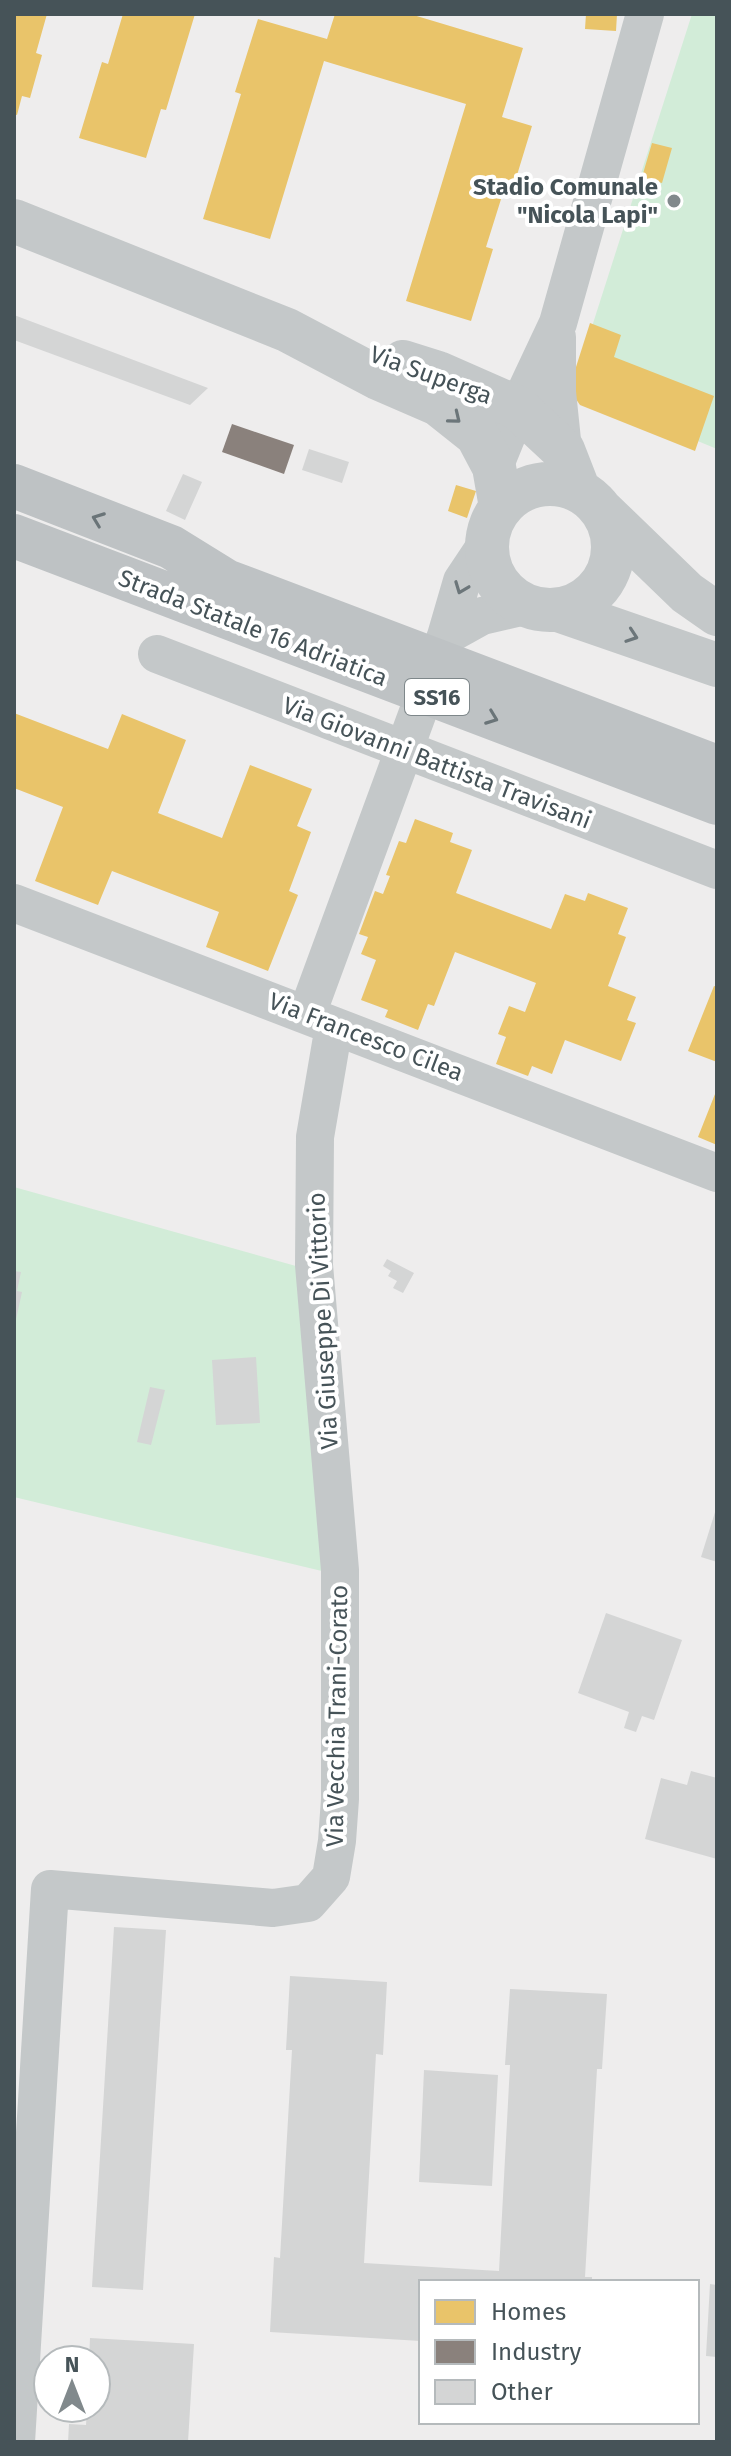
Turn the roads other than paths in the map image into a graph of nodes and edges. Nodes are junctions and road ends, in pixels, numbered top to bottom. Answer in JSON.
{"nodes":[{"id":1,"x":645,"y":14,"type":"edge"},
{"id":2,"x":14,"y":221,"type":"edge"},
{"id":3,"x":558,"y":323,"type":"junction"},
{"id":4,"x":287,"y":330,"type":"junction"},
{"id":5,"x":518,"y":408,"type":"junction"},
{"id":6,"x":563,"y":450,"type":"junction"},
{"id":7,"x":14,"y":486,"type":"edge"},
{"id":8,"x":590,"y":500,"type":"junction"},
{"id":9,"x":493,"y":506,"type":"junction"},
{"id":10,"x":14,"y":536,"type":"edge"},
{"id":11,"x":171,"y":547,"type":"junction"},
{"id":12,"x":542,"y":608,"type":"junction"},
{"id":13,"x":717,"y":614,"type":"edge"},
{"id":14,"x":446,"y":636,"type":"junction"},
{"id":15,"x":157,"y":654,"type":"dead end"},
{"id":16,"x":717,"y":665,"type":"edge"},
{"id":17,"x":717,"y":746,"type":"edge"},
{"id":18,"x":403,"y":750,"type":"junction"},
{"id":19,"x":717,"y":767,"type":"edge"},
{"id":20,"x":717,"y":803,"type":"edge"},
{"id":21,"x":717,"y":870,"type":"edge"},
{"id":22,"x":14,"y":903,"type":"edge"},
{"id":23,"x":321,"y":1020,"type":"junction"},
{"id":24,"x":717,"y":1173,"type":"edge"},
{"id":25,"x":340,"y":1570,"type":"joint"},
{"id":26,"x":16,"y":2442,"type":"edge"}],
"edges":[{"from":1,"to":3,"type":"street"},
{"from":2,"to":4,"type":"street","name":"Via Superga"},
{"from":3,"to":5,"type":"street"},
{"from":3,"to":6,"type":"street"},
{"from":4,"to":5,"type":"street","name":"Via Superga"},
{"from":4,"to":9,"type":"street","name":"Via Superga","one_way":true},
{"from":5,"to":6,"type":"street","name":"Via Superga"},
{"from":5,"to":9,"type":"street"},
{"from":6,"to":8,"type":"street","name":"Via Superga"},
{"from":11,"to":7,"type":"highway","name":"Strada Statale 16 Adriatica","number":"SS16","one_way":true},
{"from":8,"to":9,"type":"street"},
{"from":8,"to":12,"type":"street","name":"Via Superga"},
{"from":8,"to":13,"type":"street","name":"Via Superga"},
{"from":9,"to":12,"type":"street","name":"Via Superga"},
{"from":9,"to":14,"type":"street","name":"Via Giuseppe Di Vittorio","one_way":true},
{"from":10,"to":20,"type":"highway","name":"Strada Statale 16 Adriatica","number":"SS16","one_way":true},
{"from":11,"to":17,"type":"highway","number":"SS16"},
{"from":11,"to":19,"type":"highway","name":"Strada Statale 16 Adriatica","number":"SS16"},
{"from":12,"to":14,"type":"street"},
{"from":12,"to":16,"type":"street","name":"Via Superga","one_way":true},
{"from":14,"to":18,"type":"street","name":"Via Giuseppe Di Vittorio"},
{"from":15,"to":18,"type":"street","name":"Via Giovanni Battista Travisani"},
{"from":18,"to":21,"type":"street","name":"Via Giovanni Battista Travisani"},
{"from":18,"to":23,"type":"street","name":"Via Giuseppe Di Vittorio"},
{"from":22,"to":23,"type":"street","name":"Via Francesco Cilea"},
{"from":23,"to":24,"type":"street","name":"Via Francesco Cilea"},
{"from":23,"to":25,"type":"street","name":"Via Giuseppe Di Vittorio"},
{"from":25,"to":26,"type":"street","name":"Via Vecchia Trani-Corato"}]}
